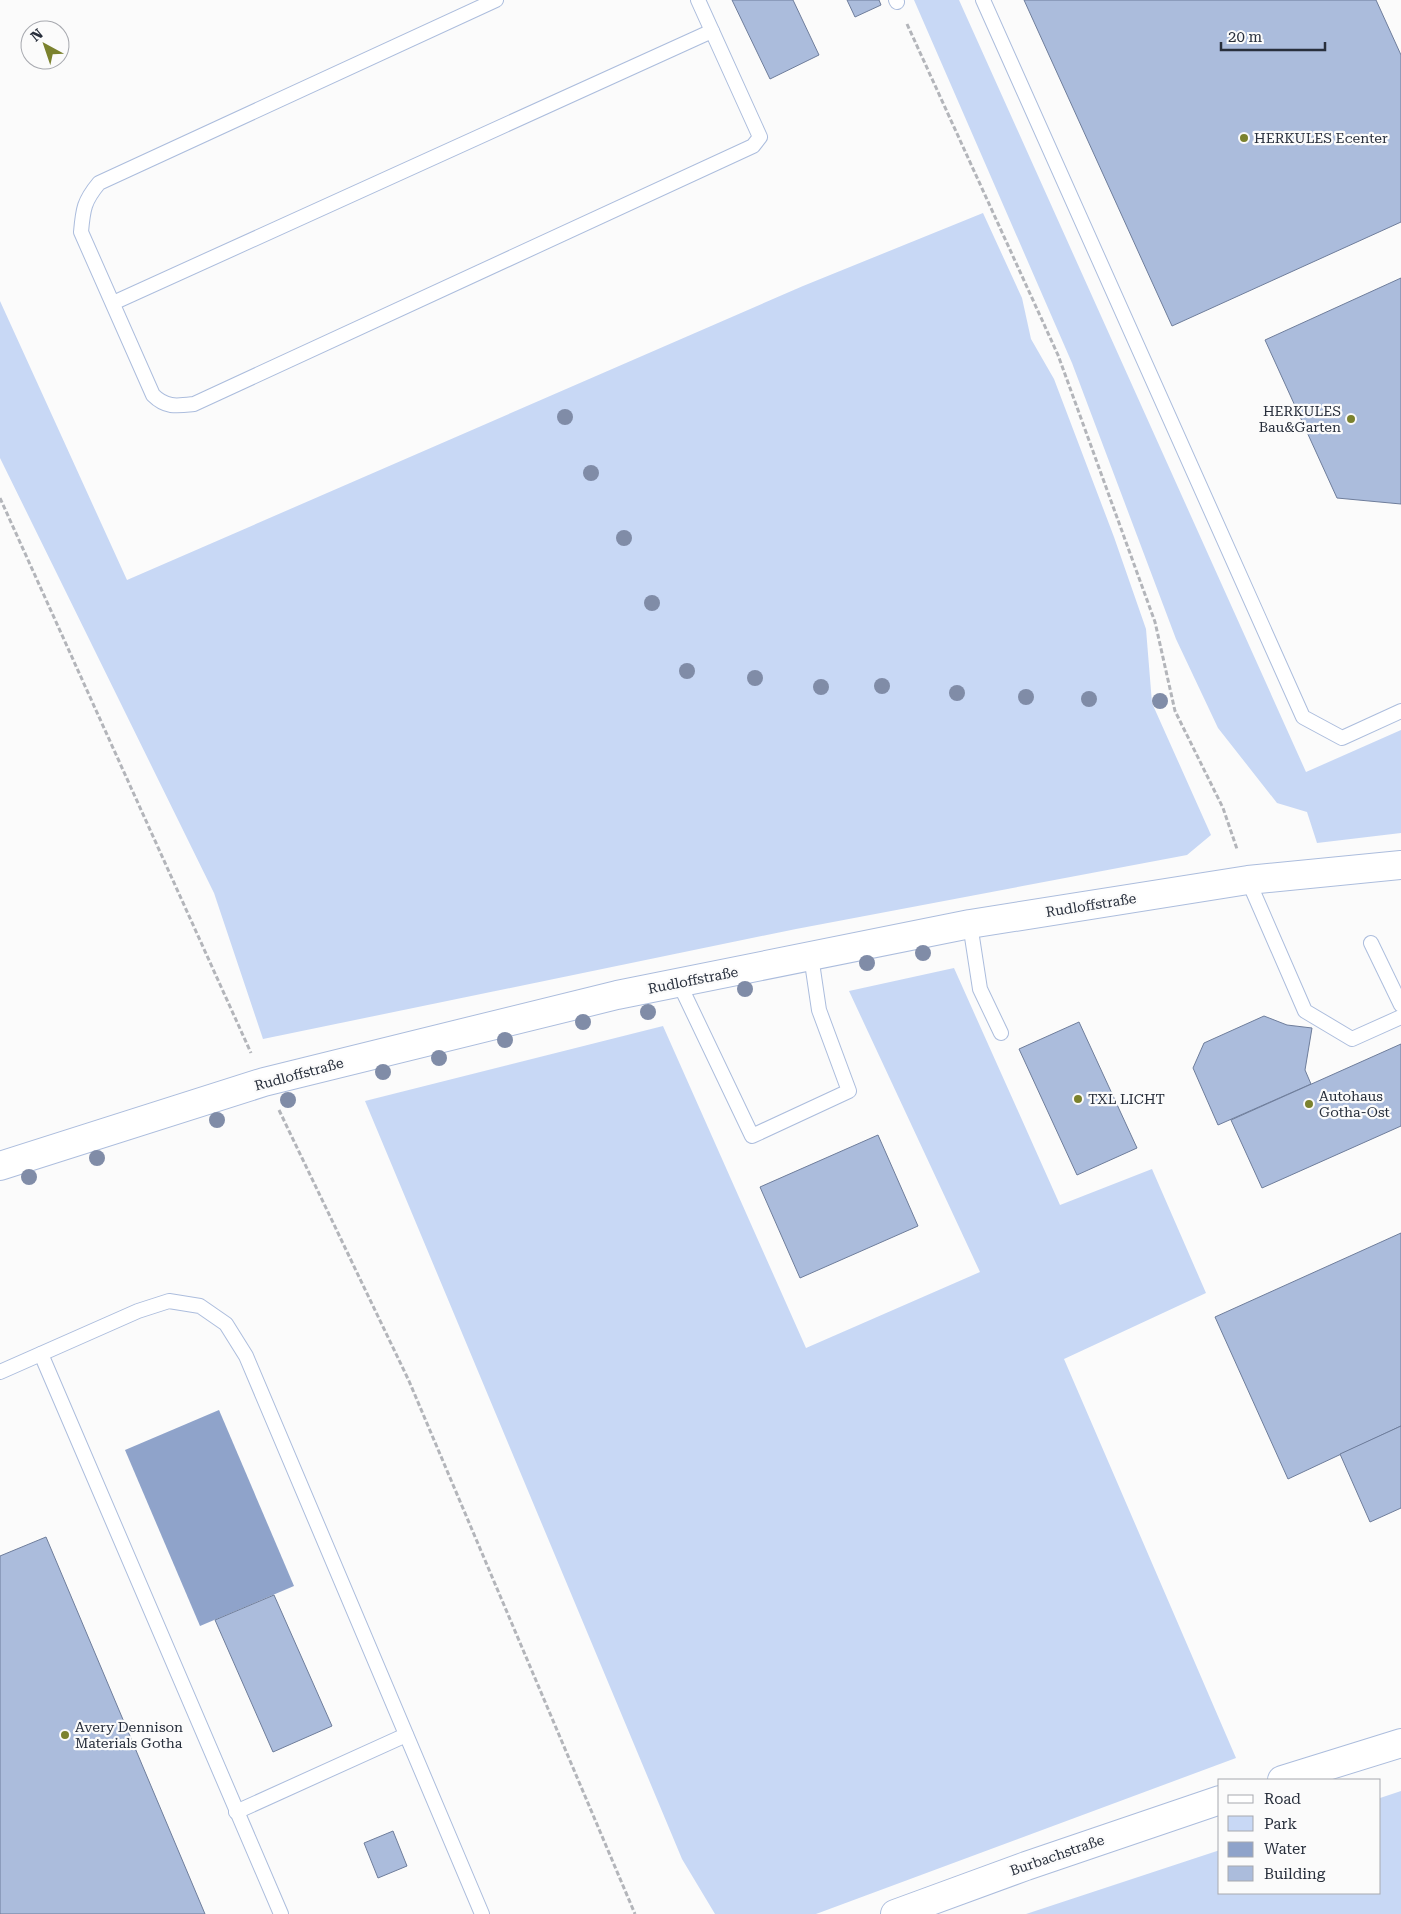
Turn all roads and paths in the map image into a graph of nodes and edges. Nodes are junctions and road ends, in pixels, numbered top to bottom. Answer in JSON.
{"nodes":[{"id":1,"x":496,"y":0,"type":"edge"},
{"id":2,"x":698,"y":0,"type":"edge"},
{"id":3,"x":983,"y":0,"type":"edge"},
{"id":4,"x":896,"y":1,"type":"edge"},
{"id":5,"x":712,"y":31,"type":"junction"},
{"id":6,"x":113,"y":303,"type":"junction"},
{"id":7,"x":0,"y":498,"type":"edge"},
{"id":8,"x":1401,"y":711,"type":"edge"},
{"id":9,"x":1401,"y":865,"type":"edge"},
{"id":10,"x":1248,"y":880,"type":"junction"},
{"id":11,"x":970,"y":924,"type":"junction"},
{"id":12,"x":1372,"y":943,"type":"dead end"},
{"id":13,"x":812,"y":956,"type":"junction"},
{"id":14,"x":678,"y":983,"type":"junction"},
{"id":15,"x":1401,"y":1005,"type":"edge"},
{"id":16,"x":1401,"y":1017,"type":"edge"},
{"id":17,"x":1001,"y":1033,"type":"dead end"},
{"id":18,"x":264,"y":1082,"type":"junction"},
{"id":19,"x":279,"y":1110,"type":"dead end"},
{"id":20,"x":0,"y":1166,"type":"edge"},
{"id":21,"x":41,"y":1354,"type":"junction"},
{"id":22,"x":0,"y":1372,"type":"edge"},
{"id":23,"x":406,"y":1736,"type":"junction"},
{"id":24,"x":1401,"y":1743,"type":"edge"},
{"id":25,"x":1285,"y":1779,"type":"edge"},
{"id":26,"x":1218,"y":1801,"type":"edge"},
{"id":27,"x":236,"y":1812,"type":"junction"},
{"id":28,"x":281,"y":1914,"type":"edge"},
{"id":29,"x":482,"y":1914,"type":"edge"},
{"id":30,"x":635,"y":1914,"type":"edge"},
{"id":31,"x":895,"y":1914,"type":"edge"}],
"edges":[{"from":1,"to":6,"type":"lane"},
{"from":2,"to":5,"type":"lane"},
{"from":3,"to":8,"type":"lane"},
{"from":4,"to":10,"type":"path"},
{"from":5,"to":6,"type":"lane"},
{"from":5,"to":6,"type":"lane"},
{"from":7,"to":18,"type":"path"},
{"from":9,"to":10,"type":"street","name":"Rudloffstraße"},
{"from":10,"to":11,"type":"street","name":"Rudloffstraße"},
{"from":10,"to":16,"type":"lane"},
{"from":11,"to":13,"type":"street","name":"Rudloffstraße"},
{"from":11,"to":17,"type":"lane"},
{"from":12,"to":15,"type":"lane"},
{"from":13,"to":14,"type":"street","name":"Rudloffstraße"},
{"from":13,"to":14,"type":"lane"},
{"from":14,"to":18,"type":"street","name":"Rudloffstraße"},
{"from":18,"to":20,"type":"street","name":"Rudloffstraße"},
{"from":19,"to":30,"type":"path"},
{"from":21,"to":22,"type":"lane"},
{"from":21,"to":23,"type":"lane"},
{"from":21,"to":27,"type":"lane"},
{"from":23,"to":27,"type":"lane"},
{"from":23,"to":29,"type":"lane"},
{"from":24,"to":25,"type":"street"},
{"from":26,"to":31,"type":"street","name":"Burbachstraße"},
{"from":27,"to":28,"type":"lane"}]}
